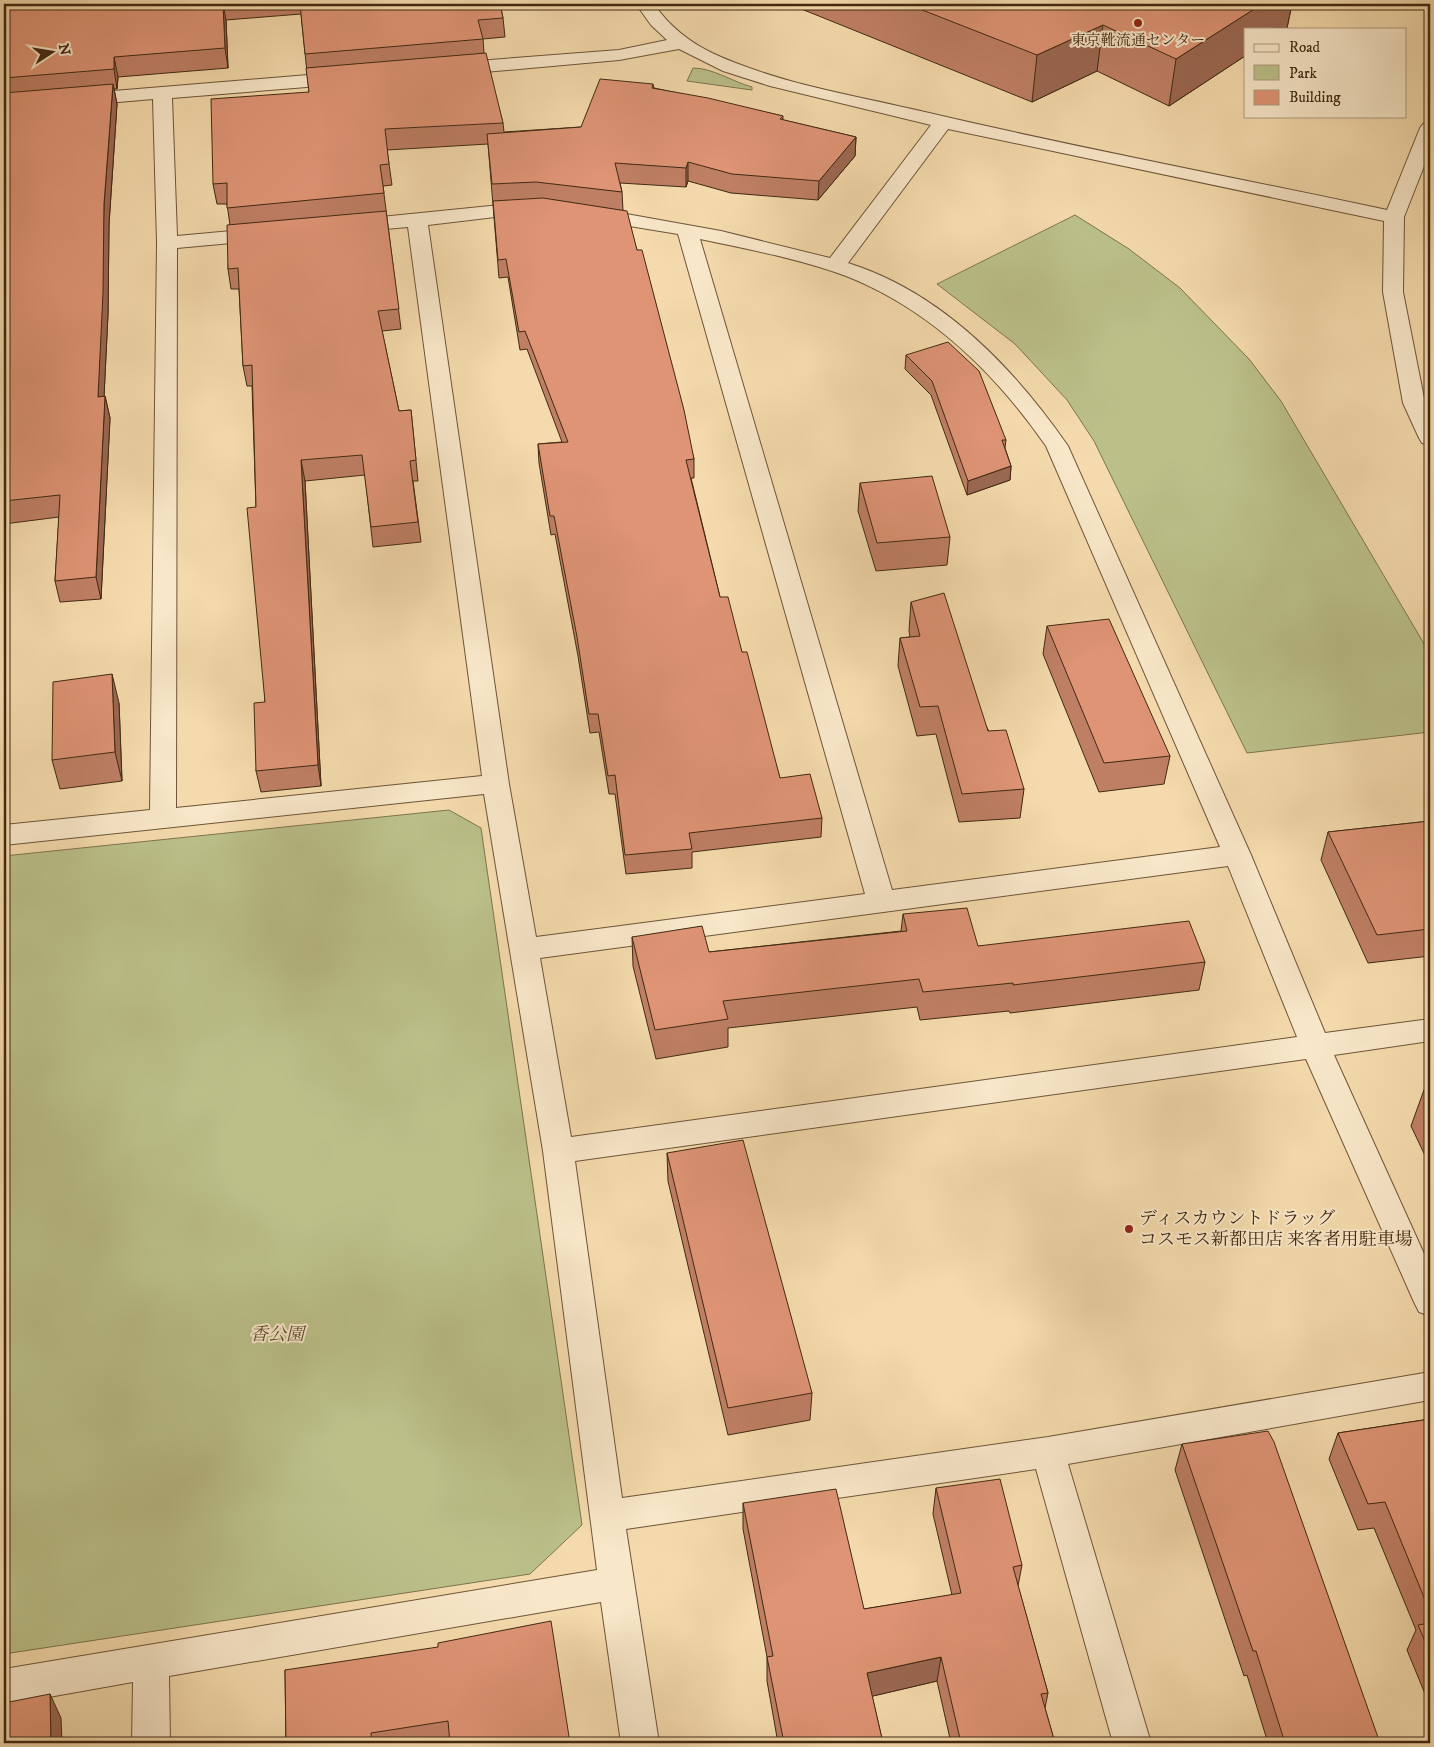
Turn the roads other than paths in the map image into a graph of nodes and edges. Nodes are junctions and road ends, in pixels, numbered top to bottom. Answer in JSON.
{"nodes":[{"id":1,"x":645,"y":4,"type":"edge"},
{"id":2,"x":683,"y":43,"type":"junction"},
{"id":3,"x":431,"y":71,"type":"edge"},
{"id":4,"x":361,"y":76,"type":"edge"},
{"id":5,"x":162,"y":92,"type":"junction"},
{"id":6,"x":4,"y":106,"type":"edge"},
{"id":7,"x":943,"y":122,"type":"junction"},
{"id":8,"x":1430,"y":128,"type":"edge"},
{"id":9,"x":1394,"y":217,"type":"junction"},
{"id":10,"x":417,"y":220,"type":"junction"},
{"id":11,"x":330,"y":228,"type":"edge"},
{"id":12,"x":687,"y":230,"type":"junction"},
{"id":13,"x":282,"y":232,"type":"edge"},
{"id":14,"x":167,"y":243,"type":"junction"},
{"id":15,"x":835,"y":266,"type":"junction"},
{"id":16,"x":1430,"y":438,"type":"edge"},
{"id":17,"x":496,"y":784,"type":"junction"},
{"id":18,"x":164,"y":818,"type":"junction"},
{"id":19,"x":4,"y":835,"type":"edge"},
{"id":20,"x":1237,"y":856,"type":"junction"},
{"id":21,"x":882,"y":902,"type":"junction"},
{"id":22,"x":525,"y":949,"type":"junction"},
{"id":23,"x":1430,"y":1030,"type":"edge"},
{"id":24,"x":1316,"y":1048,"type":"junction"},
{"id":25,"x":558,"y":1151,"type":"junction"},
{"id":26,"x":1430,"y":1302,"type":"edge"},
{"id":27,"x":1430,"y":1386,"type":"edge"},
{"id":28,"x":1048,"y":1452,"type":"junction"},
{"id":29,"x":608,"y":1516,"type":"junction"},
{"id":30,"x":616,"y":1582,"type":"junction"},
{"id":31,"x":151,"y":1662,"type":"junction"},
{"id":32,"x":4,"y":1687,"type":"edge"},
{"id":33,"x":151,"y":1743,"type":"edge"},
{"id":34,"x":640,"y":1743,"type":"edge"},
{"id":35,"x":1132,"y":1743,"type":"edge"}],
"edges":[{"from":1,"to":2,"type":"street"},
{"from":2,"to":3,"type":"street"},
{"from":2,"to":7,"type":"street"},
{"from":4,"to":5,"type":"street"},
{"from":5,"to":6,"type":"street"},
{"from":5,"to":14,"type":"street"},
{"from":7,"to":9,"type":"street"},
{"from":7,"to":15,"type":"street"},
{"from":8,"to":9,"type":"street"},
{"from":9,"to":16,"type":"street"},
{"from":10,"to":11,"type":"street"},
{"from":10,"to":12,"type":"street"},
{"from":10,"to":17,"type":"street"},
{"from":12,"to":15,"type":"street"},
{"from":12,"to":21,"type":"street"},
{"from":13,"to":14,"type":"street"},
{"from":14,"to":18,"type":"street"},
{"from":15,"to":20,"type":"street"},
{"from":17,"to":18,"type":"street"},
{"from":17,"to":22,"type":"street"},
{"from":18,"to":19,"type":"street"},
{"from":20,"to":21,"type":"street"},
{"from":20,"to":24,"type":"street"},
{"from":21,"to":22,"type":"street"},
{"from":22,"to":25,"type":"street"},
{"from":23,"to":24,"type":"street"},
{"from":24,"to":25,"type":"street"},
{"from":24,"to":26,"type":"street"},
{"from":25,"to":29,"type":"street"},
{"from":27,"to":28,"type":"street"},
{"from":28,"to":29,"type":"street"},
{"from":28,"to":35,"type":"street"},
{"from":29,"to":30,"type":"street"},
{"from":30,"to":31,"type":"street"},
{"from":30,"to":34,"type":"street"},
{"from":31,"to":32,"type":"street"},
{"from":31,"to":33,"type":"street"}]}
